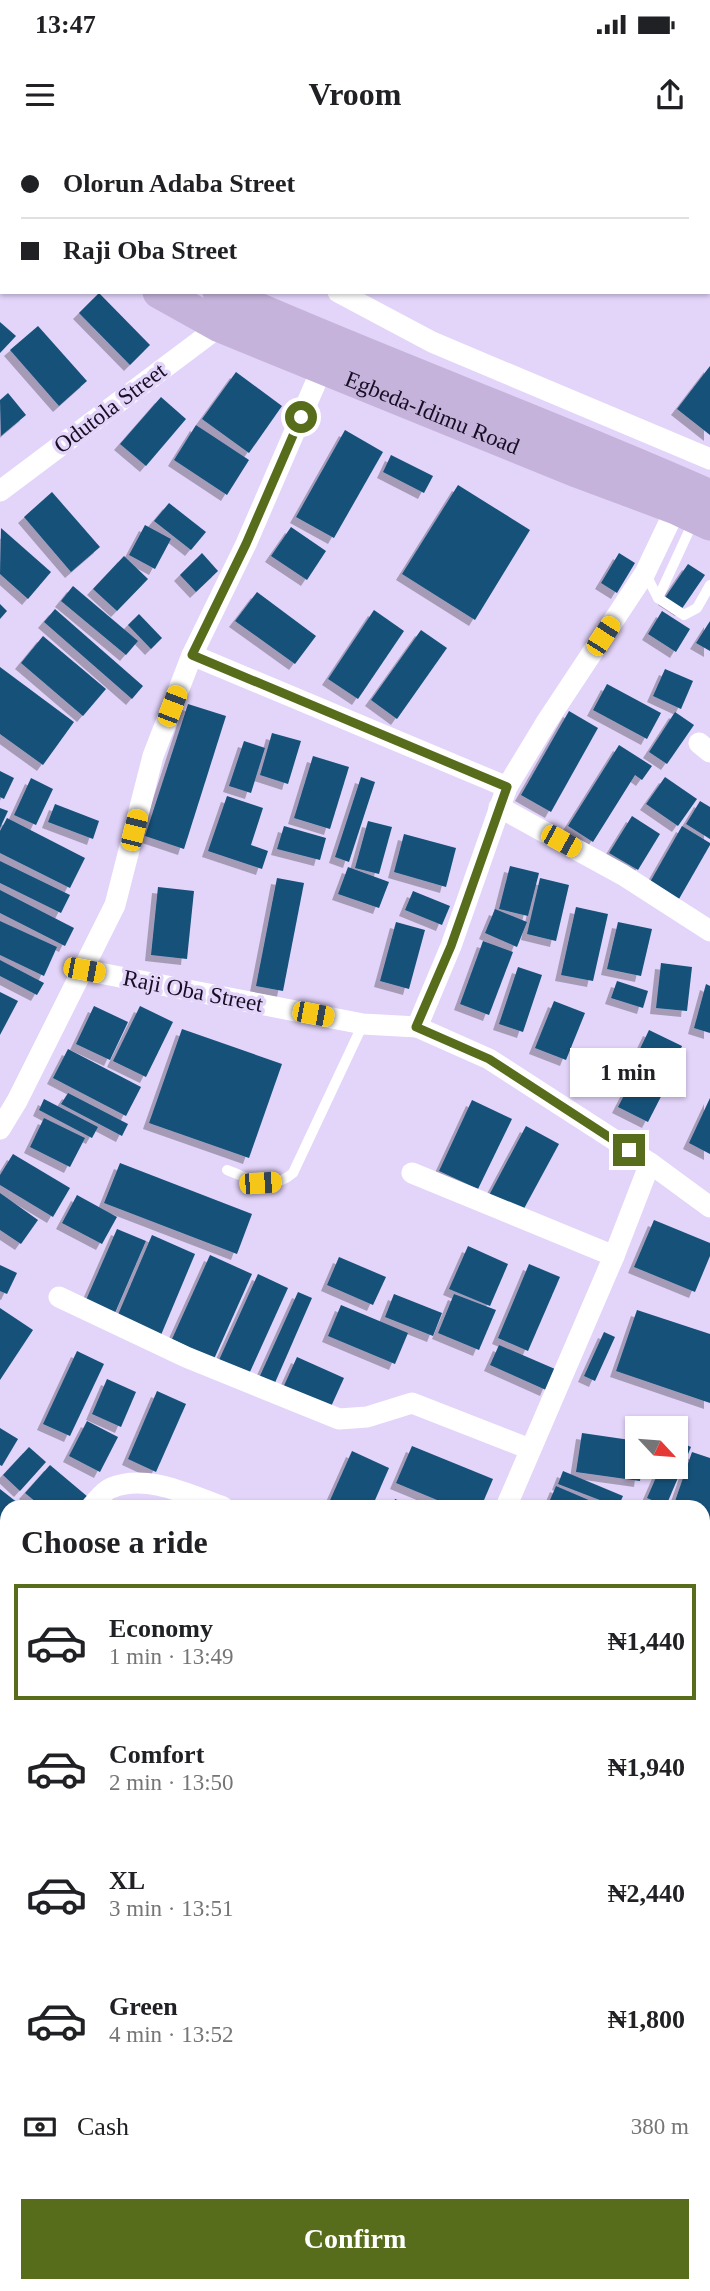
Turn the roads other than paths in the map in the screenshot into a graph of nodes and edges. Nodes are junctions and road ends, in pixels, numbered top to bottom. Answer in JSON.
{"nodes":[{"id":1,"x":163,"y":294,"type":"edge"},
{"id":2,"x":223,"y":294,"type":"edge"},
{"id":3,"x":342,"y":294,"type":"edge"},
{"id":4,"x":220,"y":326,"type":"junction"},
{"id":5,"x":323,"y":366,"type":"junction"},
{"id":6,"x":710,"y":459,"type":"edge"},
{"id":7,"x":0,"y":491,"type":"edge"},
{"id":8,"x":698,"y":511,"type":"edge"},
{"id":9,"x":645,"y":573,"type":"junction"},
{"id":10,"x":710,"y":585,"type":"edge"},
{"id":11,"x":657,"y":598,"type":"junction"},
{"id":12,"x":192,"y":655,"type":"junction"},
{"id":13,"x":507,"y":787,"type":"junction"},
{"id":14,"x":499,"y":807,"type":"junction"},
{"id":15,"x":710,"y":931,"type":"edge"},
{"id":16,"x":84,"y":970,"type":"junction"},
{"id":17,"x":363,"y":1024,"type":"junction"},
{"id":18,"x":416,"y":1027,"type":"junction"},
{"id":19,"x":0,"y":1129,"type":"edge"},
{"id":20,"x":650,"y":1163,"type":"junction"},
{"id":21,"x":227,"y":1170,"type":"dead end"},
{"id":22,"x":412,"y":1172,"type":"dead end"},
{"id":23,"x":710,"y":1207,"type":"edge"},
{"id":24,"x":614,"y":1256,"type":"junction"},
{"id":25,"x":60,"y":1297,"type":"dead end"},
{"id":26,"x":530,"y":1448,"type":"junction"},
{"id":27,"x":97,"y":1500,"type":"edge"},
{"id":28,"x":202,"y":1500,"type":"edge"},
{"id":29,"x":509,"y":1500,"type":"edge"}],
"edges":[{"from":1,"to":4,"type":"main road","name":"Egbeda-Idimu Road"},
{"from":2,"to":8,"type":"main road","name":"Egbeda-Idimu Road"},
{"from":3,"to":6,"type":"street"},
{"from":4,"to":5,"type":"main road","name":"Egbeda-Idimu Road"},
{"from":4,"to":7,"type":"street","name":"Odutola Street"},
{"from":5,"to":8,"type":"main road","name":"Egbeda-Idimu Road"},
{"from":5,"to":12,"type":"street"},
{"from":8,"to":9,"type":"street"},
{"from":8,"to":11,"type":"lane"},
{"from":9,"to":11,"type":"lane"},
{"from":9,"to":13,"type":"street"},
{"from":10,"to":11,"type":"lane"},
{"from":12,"to":13,"type":"street"},
{"from":12,"to":16,"type":"street"},
{"from":13,"to":14,"type":"street"},
{"from":14,"to":15,"type":"street"},
{"from":14,"to":18,"type":"street"},
{"from":16,"to":17,"type":"street","name":"Raji Oba Street"},
{"from":16,"to":19,"type":"street"},
{"from":17,"to":18,"type":"street","name":"Raji Oba Street"},
{"from":17,"to":21,"type":"lane"},
{"from":18,"to":20,"type":"street","name":"Raji Oba Street"},
{"from":20,"to":23,"type":"street","name":"Raji Oba Street"},
{"from":20,"to":24,"type":"street"},
{"from":22,"to":24,"type":"street"},
{"from":24,"to":26,"type":"street"},
{"from":25,"to":26,"type":"street"},
{"from":26,"to":29,"type":"street"},
{"from":27,"to":28,"type":"street"}]}
